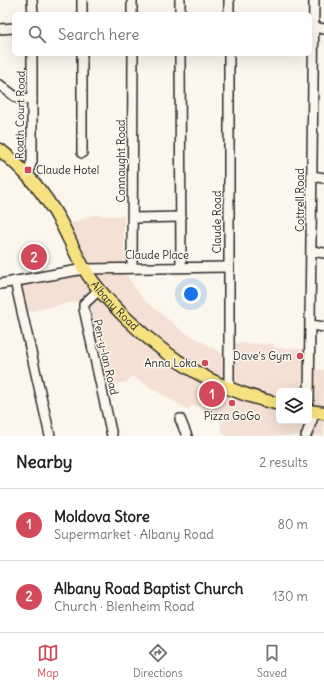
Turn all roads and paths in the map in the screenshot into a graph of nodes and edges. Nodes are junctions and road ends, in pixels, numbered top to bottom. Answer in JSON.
{"nodes":[{"id":1,"x":32,"y":0,"type":"edge"},
{"id":2,"x":82,"y":0,"type":"edge"},
{"id":3,"x":132,"y":0,"type":"edge"},
{"id":4,"x":180,"y":0,"type":"edge"},
{"id":5,"x":229,"y":0,"type":"edge"},
{"id":6,"x":314,"y":0,"type":"edge"},
{"id":7,"x":32,"y":12,"type":"edge"},
{"id":8,"x":82,"y":12,"type":"edge"},
{"id":9,"x":132,"y":12,"type":"edge"},
{"id":10,"x":180,"y":12,"type":"edge"},
{"id":11,"x":229,"y":12,"type":"edge"},
{"id":12,"x":12,"y":28,"type":"edge"},
{"id":13,"x":314,"y":28,"type":"junction"},
{"id":14,"x":0,"y":29,"type":"edge"},
{"id":15,"x":324,"y":29,"type":"edge"},
{"id":16,"x":32,"y":56,"type":"edge"},
{"id":17,"x":82,"y":56,"type":"edge"},
{"id":18,"x":132,"y":56,"type":"edge"},
{"id":19,"x":180,"y":56,"type":"edge"},
{"id":20,"x":229,"y":56,"type":"edge"},
{"id":21,"x":0,"y":85,"type":"edge"},
{"id":22,"x":32,"y":103,"type":"junction"},
{"id":23,"x":314,"y":103,"type":"junction"},
{"id":24,"x":324,"y":104,"type":"edge"},
{"id":25,"x":0,"y":150,"type":"edge"},
{"id":26,"x":82,"y":153,"type":"dead end"},
{"id":27,"x":27,"y":175,"type":"junction"},
{"id":28,"x":312,"y":176,"type":"junction"},
{"id":29,"x":324,"y":178,"type":"edge"},
{"id":30,"x":181,"y":217,"type":"junction"},
{"id":31,"x":133,"y":218,"type":"junction"},
{"id":32,"x":312,"y":251,"type":"junction"},
{"id":33,"x":324,"y":252,"type":"edge"},
{"id":34,"x":132,"y":267,"type":"junction"},
{"id":35,"x":181,"y":267,"type":"junction"},
{"id":36,"x":229,"y":267,"type":"junction"},
{"id":37,"x":84,"y":269,"type":"junction"},
{"id":38,"x":15,"y":281,"type":"junction"},
{"id":39,"x":0,"y":284,"type":"edge"},
{"id":40,"x":99,"y":290,"type":"junction"},
{"id":41,"x":311,"y":325,"type":"junction"},
{"id":42,"x":324,"y":327,"type":"edge"},
{"id":43,"x":310,"y":388,"type":"edge"},
{"id":44,"x":229,"y":389,"type":"junction"},
{"id":45,"x":276,"y":403,"type":"edge"},
{"id":46,"x":316,"y":412,"type":"edge"},
{"id":47,"x":180,"y":419,"type":"dead end"},
{"id":48,"x":50,"y":436,"type":"edge"},
{"id":49,"x":112,"y":436,"type":"edge"},
{"id":50,"x":187,"y":436,"type":"edge"},
{"id":51,"x":306,"y":436,"type":"edge"}],
"edges":[{"from":1,"to":7,"type":"street"},
{"from":2,"to":8,"type":"street"},
{"from":3,"to":9,"type":"street"},
{"from":4,"to":10,"type":"street"},
{"from":5,"to":11,"type":"street"},
{"from":6,"to":13,"type":"street","name":"Cottrell Road"},
{"from":12,"to":14,"type":"street"},
{"from":13,"to":15,"type":"street"},
{"from":13,"to":23,"type":"street","name":"Cottrell Road"},
{"from":16,"to":22,"type":"street","name":"Roath Court Road"},
{"from":17,"to":26,"type":"street"},
{"from":18,"to":31,"type":"street","name":"Connaught Road"},
{"from":19,"to":30,"type":"street"},
{"from":20,"to":36,"type":"street","name":"Claude Road"},
{"from":21,"to":22,"type":"street"},
{"from":22,"to":27,"type":"street","name":"Roath Court Road"},
{"from":23,"to":24,"type":"street"},
{"from":23,"to":28,"type":"street","name":"Cottrell Road"},
{"from":25,"to":27,"type":"main road","name":"Albany Road"},
{"from":27,"to":37,"type":"main road","name":"Albany Road"},
{"from":28,"to":29,"type":"street"},
{"from":28,"to":32,"type":"street","name":"Cottrell Road"},
{"from":30,"to":31,"type":"street"},
{"from":30,"to":35,"type":"street"},
{"from":31,"to":34,"type":"street","name":"Connaught Road"},
{"from":32,"to":33,"type":"street"},
{"from":32,"to":41,"type":"street","name":"Cottrell Road"},
{"from":34,"to":35,"type":"street","name":"Claude Place"},
{"from":34,"to":37,"type":"street","name":"Claude Place"},
{"from":35,"to":36,"type":"street","name":"Claude Place"},
{"from":36,"to":44,"type":"street","name":"Claude Road"},
{"from":37,"to":38,"type":"street","name":"Claude Place"},
{"from":37,"to":40,"type":"main road","name":"Albany Road"},
{"from":38,"to":39,"type":"street","name":"Claude Place"},
{"from":38,"to":48,"type":"street"},
{"from":40,"to":44,"type":"main road","name":"Albany Road"},
{"from":40,"to":49,"type":"street","name":"Pen-y-lan Road"},
{"from":41,"to":42,"type":"street"},
{"from":41,"to":43,"type":"street","name":"Cottrell Road"},
{"from":44,"to":45,"type":"main road","name":"Albany Road"},
{"from":46,"to":51,"type":"street"},
{"from":47,"to":50,"type":"street"}]}
